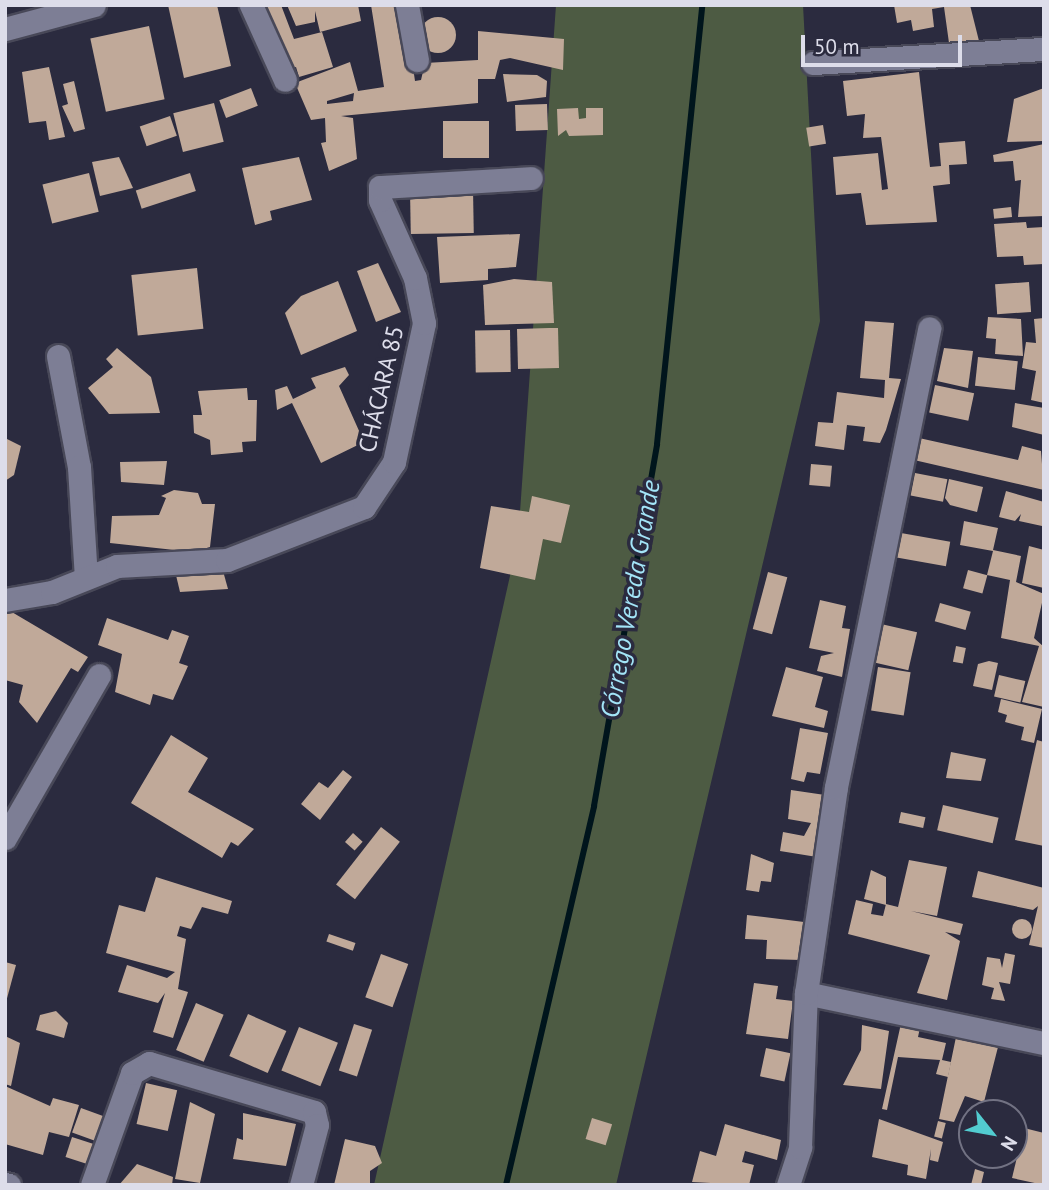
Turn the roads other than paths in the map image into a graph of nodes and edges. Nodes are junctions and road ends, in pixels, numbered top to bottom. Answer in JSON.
{"nodes":[{"id":1,"x":94,"y":5,"type":"edge"},
{"id":2,"x":251,"y":5,"type":"edge"},
{"id":3,"x":407,"y":5,"type":"edge"},
{"id":4,"x":5,"y":29,"type":"edge"},
{"id":5,"x":1044,"y":49,"type":"edge"},
{"id":6,"x":417,"y":60,"type":"dead end"},
{"id":7,"x":813,"y":63,"type":"dead end"},
{"id":8,"x":285,"y":79,"type":"dead end"},
{"id":9,"x":531,"y":178,"type":"dead end"},
{"id":10,"x":929,"y":328,"type":"dead end"},
{"id":11,"x":58,"y":356,"type":"dead end"},
{"id":12,"x":86,"y":578,"type":"junction"},
{"id":13,"x":5,"y":600,"type":"edge"},
{"id":14,"x":99,"y":675,"type":"dead end"},
{"id":15,"x":5,"y":838,"type":"edge"},
{"id":16,"x":806,"y":993,"type":"junction"},
{"id":17,"x":1044,"y":1043,"type":"edge"},
{"id":18,"x":92,"y":1185,"type":"edge"},
{"id":19,"x":301,"y":1185,"type":"edge"},
{"id":20,"x":788,"y":1185,"type":"edge"}],
"edges":[{"from":1,"to":4,"type":"street"},
{"from":2,"to":8,"type":"street"},
{"from":3,"to":6,"type":"street"},
{"from":5,"to":7,"type":"street"},
{"from":9,"to":12,"type":"street","name":"CHÁCARA 85"},
{"from":10,"to":16,"type":"street"},
{"from":11,"to":12,"type":"street"},
{"from":12,"to":13,"type":"street","name":"CHÁCARA 85"},
{"from":14,"to":15,"type":"street"},
{"from":16,"to":17,"type":"street"},
{"from":16,"to":20,"type":"street"},
{"from":18,"to":19,"type":"street"}]}
